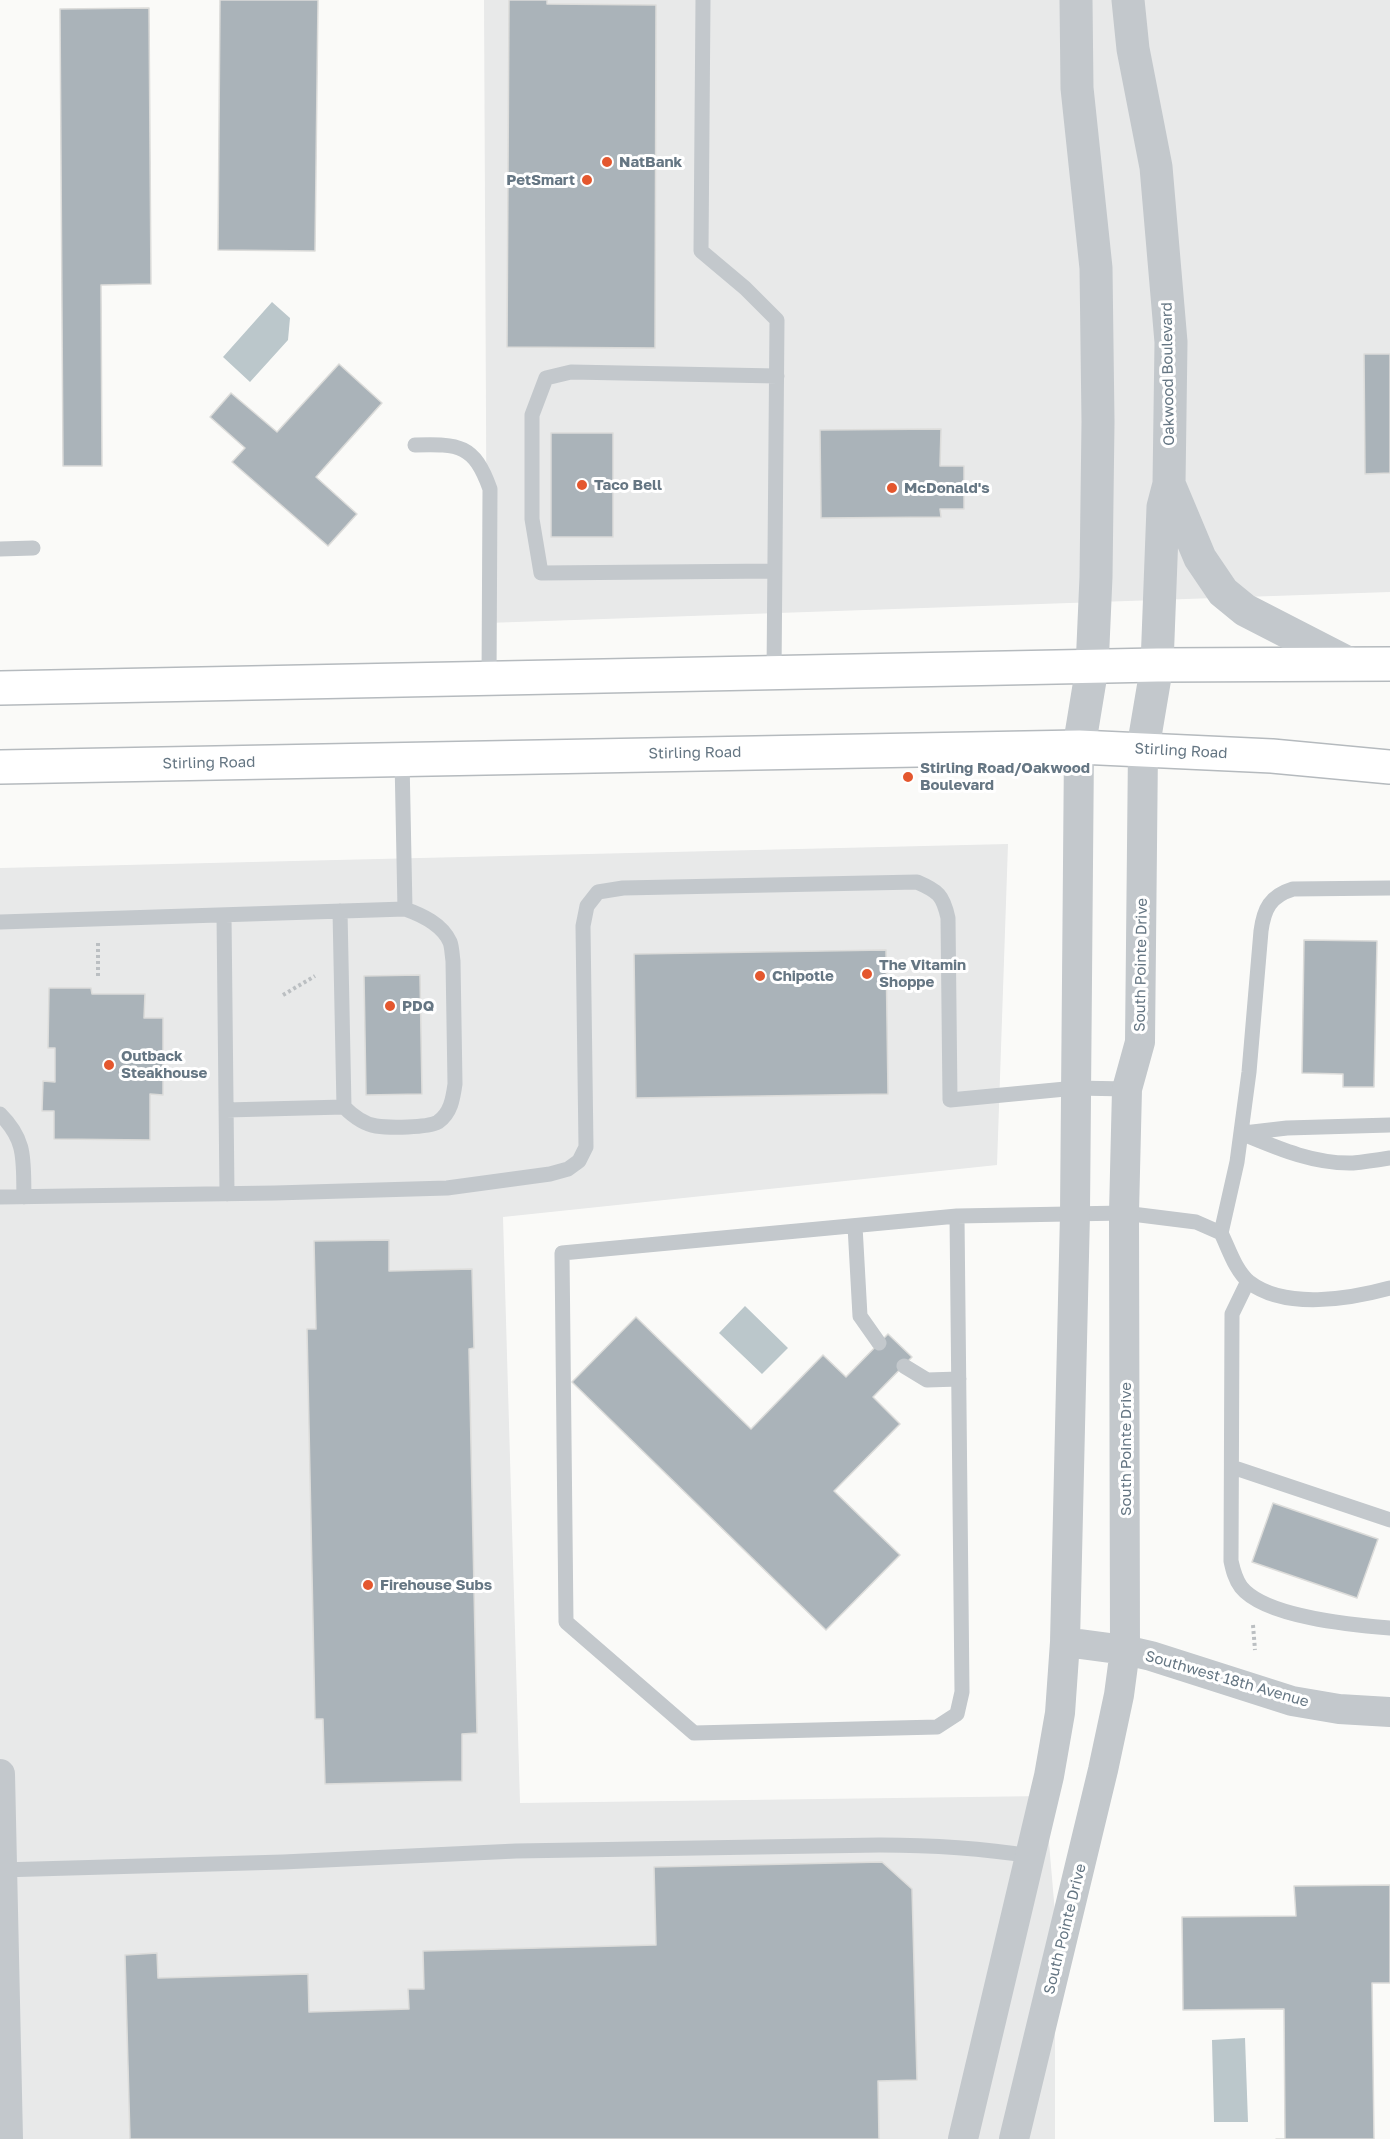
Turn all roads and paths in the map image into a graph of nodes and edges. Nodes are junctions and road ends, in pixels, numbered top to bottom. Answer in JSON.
{"nodes":[{"id":1,"x":703,"y":0,"type":"edge"},
{"id":2,"x":1076,"y":0,"type":"edge"},
{"id":3,"x":1128,"y":0,"type":"edge"},
{"id":4,"x":777,"y":376,"type":"junction"},
{"id":5,"x":415,"y":445,"type":"dead end"},
{"id":6,"x":1169,"y":484,"type":"junction"},
{"id":7,"x":33,"y":548,"type":"dead end"},
{"id":8,"x":0,"y":549,"type":"edge"},
{"id":9,"x":775,"y":571,"type":"junction"},
{"id":10,"x":1350,"y":664,"type":"junction"},
{"id":11,"x":1390,"y":664,"type":"edge"},
{"id":12,"x":1157,"y":665,"type":"junction"},
{"id":13,"x":1092,"y":668,"type":"junction"},
{"id":14,"x":774,"y":673,"type":"junction"},
{"id":15,"x":489,"y":679,"type":"junction"},
{"id":16,"x":0,"y":688,"type":"edge"},
{"id":17,"x":1079,"y":747,"type":"junction"},
{"id":18,"x":1143,"y":748,"type":"junction"},
{"id":19,"x":402,"y":759,"type":"junction"},
{"id":20,"x":1390,"y":766,"type":"edge"},
{"id":21,"x":0,"y":767,"type":"edge"},
{"id":22,"x":1390,"y":888,"type":"edge"},
{"id":23,"x":405,"y":909,"type":"junction"},
{"id":24,"x":340,"y":910,"type":"junction"},
{"id":25,"x":224,"y":915,"type":"junction"},
{"id":26,"x":0,"y":922,"type":"edge"},
{"id":27,"x":98,"y":940,"type":"dead end"},
{"id":28,"x":323,"y":971,"type":"dead end"},
{"id":29,"x":98,"y":976,"type":"dead end"},
{"id":30,"x":283,"y":995,"type":"dead end"},
{"id":31,"x":1076,"y":1088,"type":"junction"},
{"id":32,"x":1127,"y":1089,"type":"junction"},
{"id":33,"x":344,"y":1107,"type":"junction"},
{"id":34,"x":226,"y":1110,"type":"junction"},
{"id":35,"x":0,"y":1114,"type":"edge"},
{"id":36,"x":1390,"y":1125,"type":"edge"},
{"id":37,"x":1241,"y":1133,"type":"junction"},
{"id":38,"x":1390,"y":1158,"type":"edge"},
{"id":39,"x":227,"y":1194,"type":"junction"},
{"id":40,"x":0,"y":1197,"type":"edge"},
{"id":41,"x":24,"y":1197,"type":"junction"},
{"id":42,"x":1076,"y":1213,"type":"junction"},
{"id":43,"x":1124,"y":1214,"type":"junction"},
{"id":44,"x":957,"y":1216,"type":"junction"},
{"id":45,"x":855,"y":1226,"type":"junction"},
{"id":46,"x":1221,"y":1233,"type":"junction"},
{"id":47,"x":1248,"y":1281,"type":"junction"},
{"id":48,"x":1390,"y":1288,"type":"edge"},
{"id":49,"x":879,"y":1343,"type":"dead end"},
{"id":50,"x":904,"y":1366,"type":"dead end"},
{"id":51,"x":959,"y":1379,"type":"junction"},
{"id":52,"x":1232,"y":1467,"type":"junction"},
{"id":53,"x":1390,"y":1520,"type":"edge"},
{"id":54,"x":1253,"y":1618,"type":"dead end"},
{"id":55,"x":1390,"y":1628,"type":"edge"},
{"id":56,"x":1065,"y":1642,"type":"junction"},
{"id":57,"x":1125,"y":1650,"type":"junction"},
{"id":58,"x":1255,"y":1650,"type":"dead end"},
{"id":59,"x":1390,"y":1712,"type":"edge"},
{"id":60,"x":0,"y":1774,"type":"edge"},
{"id":61,"x":1030,"y":1856,"type":"junction"},
{"id":62,"x":1,"y":1870,"type":"edge"},
{"id":63,"x":8,"y":2139,"type":"edge"},
{"id":64,"x":963,"y":2139,"type":"edge"},
{"id":65,"x":1014,"y":2139,"type":"edge"}],
"edges":[{"from":1,"to":4,"type":"lane"},
{"from":2,"to":13,"type":"street"},
{"from":3,"to":6,"type":"street","name":"Oakwood Boulevard"},
{"from":4,"to":9,"type":"lane"},
{"from":4,"to":9,"type":"lane"},
{"from":5,"to":15,"type":"lane"},
{"from":6,"to":10,"type":"street"},
{"from":6,"to":12,"type":"street","name":"Oakwood Boulevard"},
{"from":7,"to":8,"type":"lane"},
{"from":9,"to":14,"type":"lane"},
{"from":10,"to":11,"type":"main road"},
{"from":10,"to":12,"type":"main road"},
{"from":12,"to":13,"type":"main road"},
{"from":12,"to":18,"type":"street","name":"Oakwood Boulevard"},
{"from":13,"to":14,"type":"main road"},
{"from":13,"to":17,"type":"street"},
{"from":14,"to":15,"type":"main road"},
{"from":15,"to":16,"type":"main road"},
{"from":17,"to":18,"type":"main road","name":"Stirling Road"},
{"from":17,"to":19,"type":"main road","name":"Stirling Road"},
{"from":17,"to":31,"type":"street"},
{"from":18,"to":20,"type":"main road","name":"Stirling Road"},
{"from":18,"to":32,"type":"street","name":"South Pointe Drive"},
{"from":19,"to":21,"type":"main road","name":"Stirling Road"},
{"from":19,"to":23,"type":"lane"},
{"from":22,"to":37,"type":"lane"},
{"from":23,"to":24,"type":"lane"},
{"from":23,"to":33,"type":"lane"},
{"from":24,"to":25,"type":"lane"},
{"from":24,"to":33,"type":"lane"},
{"from":25,"to":26,"type":"lane"},
{"from":25,"to":34,"type":"lane"},
{"from":27,"to":29,"type":"path"},
{"from":28,"to":30,"type":"path"},
{"from":31,"to":32,"type":"lane"},
{"from":31,"to":39,"type":"lane"},
{"from":31,"to":42,"type":"street"},
{"from":32,"to":43,"type":"street","name":"South Pointe Drive"},
{"from":33,"to":34,"type":"lane"},
{"from":34,"to":39,"type":"lane"},
{"from":35,"to":41,"type":"lane"},
{"from":36,"to":37,"type":"lane"},
{"from":37,"to":38,"type":"lane"},
{"from":37,"to":46,"type":"lane"},
{"from":39,"to":41,"type":"lane"},
{"from":40,"to":41,"type":"lane"},
{"from":42,"to":43,"type":"lane"},
{"from":42,"to":44,"type":"lane"},
{"from":42,"to":56,"type":"street"},
{"from":43,"to":46,"type":"lane"},
{"from":43,"to":57,"type":"street","name":"South Pointe Drive"},
{"from":44,"to":45,"type":"lane"},
{"from":44,"to":51,"type":"lane"},
{"from":45,"to":49,"type":"lane"},
{"from":45,"to":51,"type":"lane"},
{"from":46,"to":47,"type":"lane"},
{"from":47,"to":48,"type":"lane"},
{"from":47,"to":52,"type":"lane"},
{"from":50,"to":51,"type":"lane"},
{"from":52,"to":53,"type":"lane"},
{"from":52,"to":55,"type":"lane"},
{"from":54,"to":58,"type":"path"},
{"from":56,"to":57,"type":"street","name":"Southwest 18th Avenue"},
{"from":56,"to":61,"type":"street"},
{"from":57,"to":59,"type":"street","name":"Southwest 18th Avenue"},
{"from":57,"to":65,"type":"street","name":"South Pointe Drive"},
{"from":60,"to":62,"type":"street"},
{"from":61,"to":62,"type":"lane"},
{"from":61,"to":64,"type":"street"},
{"from":62,"to":63,"type":"street"}]}
